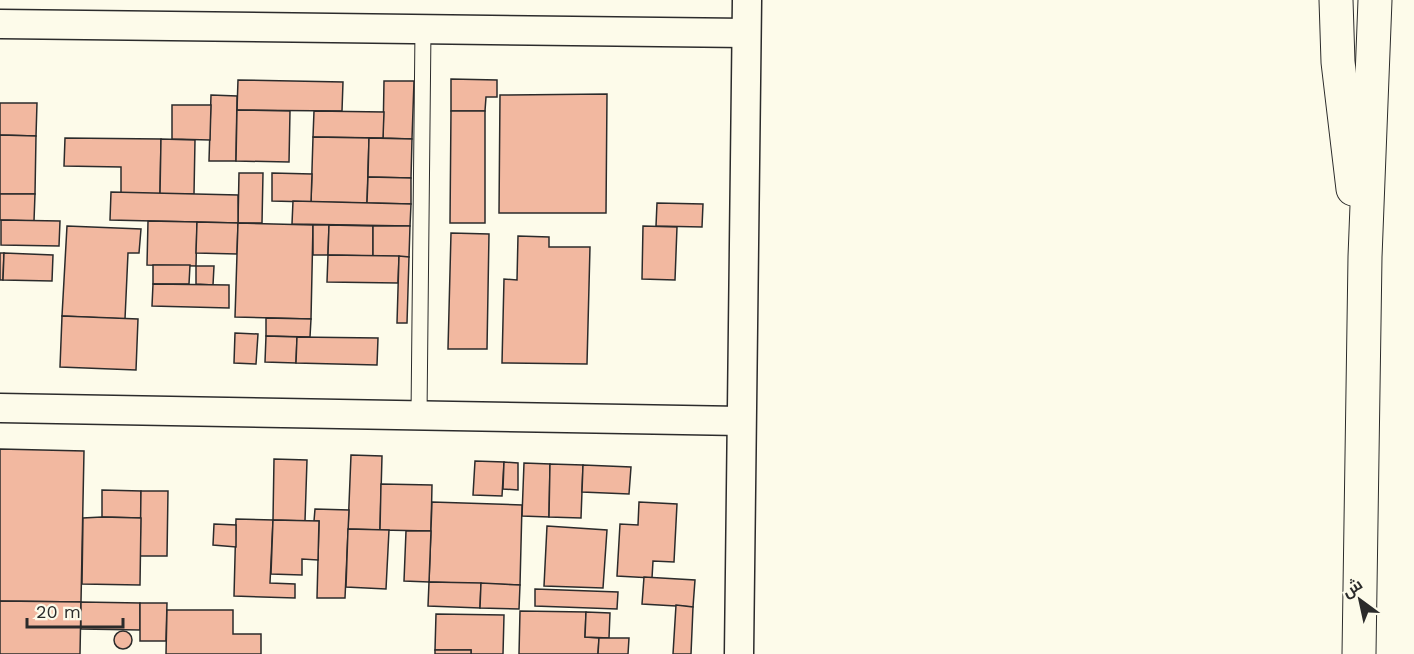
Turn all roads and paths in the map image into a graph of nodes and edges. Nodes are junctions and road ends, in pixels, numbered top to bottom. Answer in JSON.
{"nodes":[{"id":1,"x":747,"y":0,"type":"edge"},
{"id":2,"x":1336,"y":0,"type":"edge"},
{"id":3,"x":1375,"y":0,"type":"edge"},
{"id":4,"x":0,"y":24,"type":"edge"},
{"id":5,"x":423,"y":29,"type":"junction"},
{"id":6,"x":746,"y":33,"type":"junction"},
{"id":7,"x":1365,"y":257,"type":"junction"},
{"id":8,"x":0,"y":408,"type":"edge"},
{"id":9,"x":419,"y":415,"type":"junction"},
{"id":10,"x":741,"y":421,"type":"junction"},
{"id":11,"x":739,"y":654,"type":"edge"},
{"id":12,"x":1359,"y":654,"type":"edge"}],
"edges":[{"from":1,"to":6,"type":"street"},
{"from":2,"to":7,"type":"highway"},
{"from":3,"to":7,"type":"highway"},
{"from":4,"to":5,"type":"street"},
{"from":5,"to":6,"type":"street"},
{"from":5,"to":9,"type":"lane"},
{"from":6,"to":10,"type":"street"},
{"from":7,"to":12,"type":"highway"},
{"from":8,"to":9,"type":"street"},
{"from":9,"to":10,"type":"street"},
{"from":10,"to":11,"type":"street"}]}
